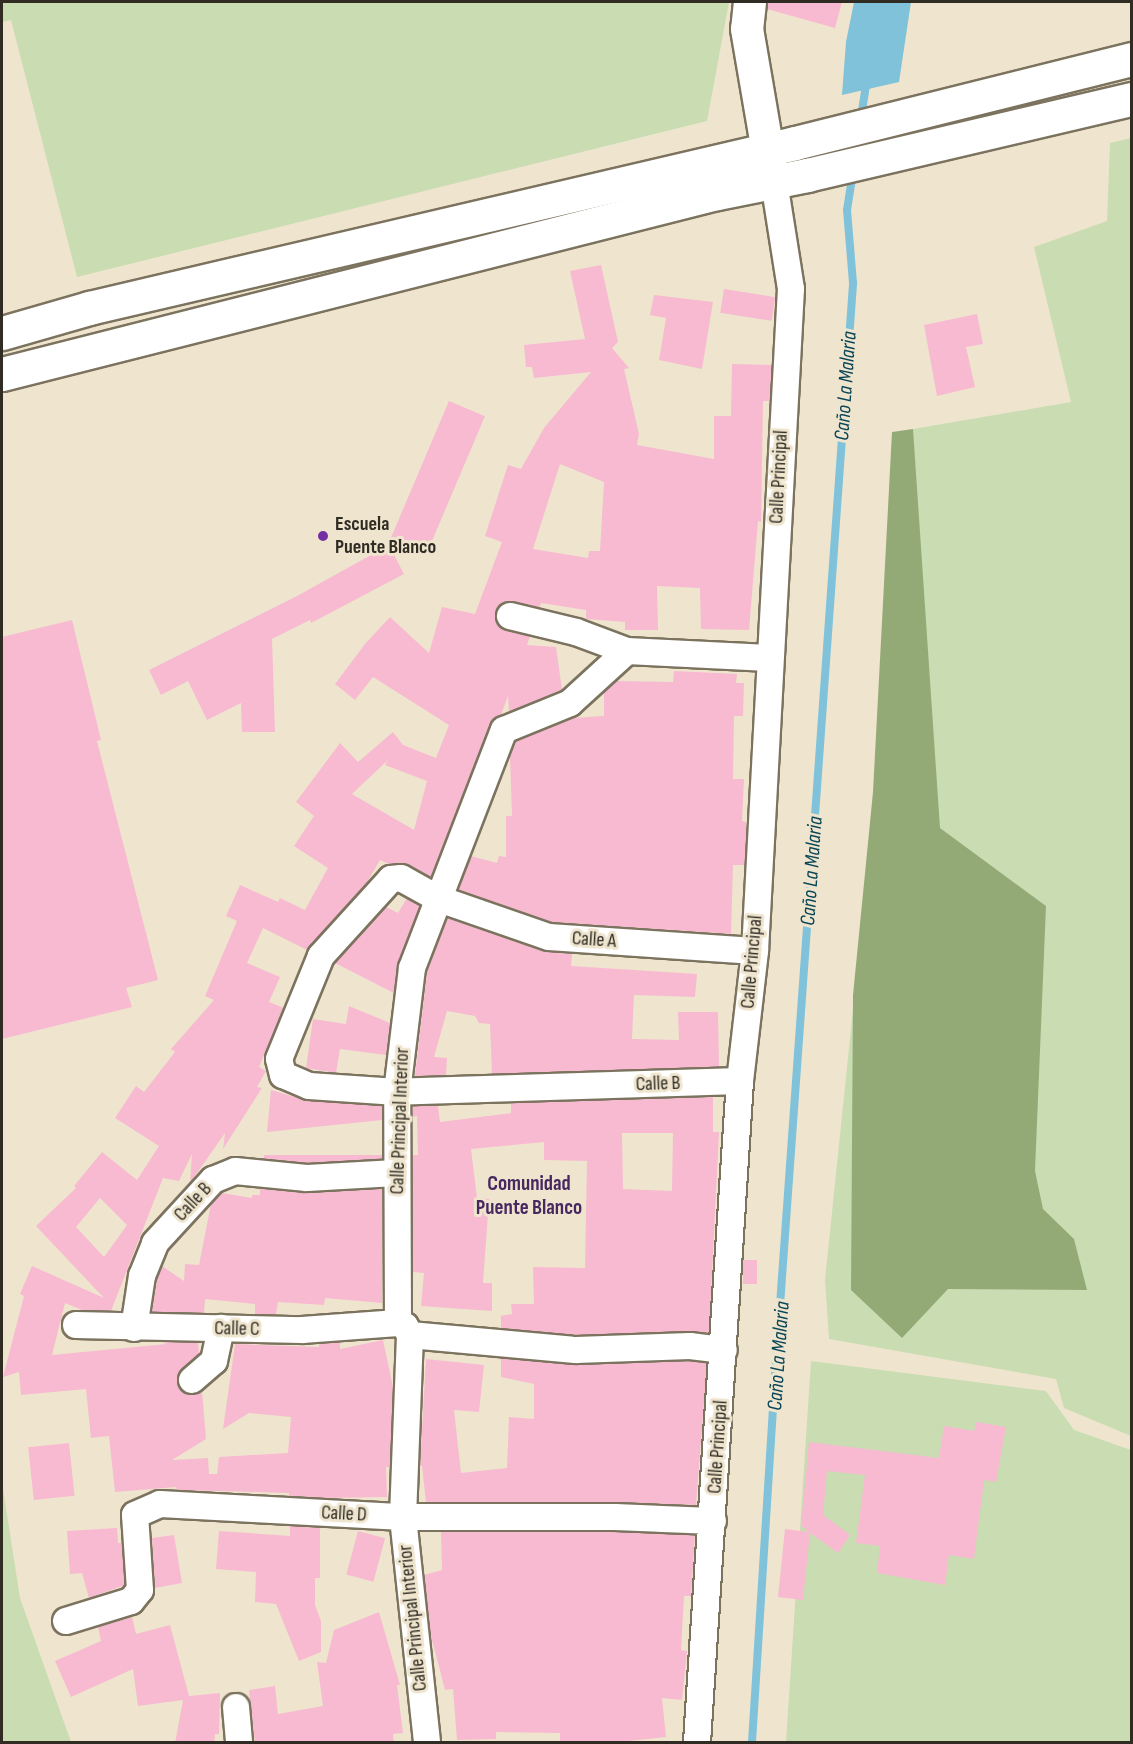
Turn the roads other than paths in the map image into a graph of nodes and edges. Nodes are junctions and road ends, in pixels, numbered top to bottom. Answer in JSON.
{"nodes":[{"id":1,"x":750,"y":2,"type":"edge"},
{"id":2,"x":1131,"y":59,"type":"edge"},
{"id":3,"x":1131,"y":99,"type":"edge"},
{"id":4,"x":780,"y":145,"type":"junction"},
{"id":5,"x":774,"y":182,"type":"junction"},
{"id":6,"x":2,"y":333,"type":"edge"},
{"id":7,"x":2,"y":374,"type":"edge"},
{"id":8,"x":510,"y":616,"type":"dead end"},
{"id":9,"x":627,"y":651,"type":"junction"},
{"id":10,"x":769,"y":658,"type":"junction"},
{"id":11,"x":439,"y":899,"type":"junction"},
{"id":12,"x":755,"y":951,"type":"junction"},
{"id":13,"x":740,"y":1081,"type":"junction"},
{"id":14,"x":397,"y":1092,"type":"junction"},
{"id":15,"x":396,"y":1173,"type":"junction"},
{"id":16,"x":76,"y":1325,"type":"dead end"},
{"id":17,"x":134,"y":1328,"type":"junction"},
{"id":18,"x":221,"y":1328,"type":"junction"},
{"id":19,"x":404,"y":1329,"type":"junction"},
{"id":20,"x":724,"y":1350,"type":"junction"},
{"id":21,"x":192,"y":1380,"type":"dead end"},
{"id":22,"x":403,"y":1517,"type":"junction"},
{"id":23,"x":713,"y":1521,"type":"junction"},
{"id":24,"x":66,"y":1621,"type":"dead end"},
{"id":25,"x":236,"y":1707,"type":"dead end"},
{"id":26,"x":239,"y":1743,"type":"edge"},
{"id":27,"x":427,"y":1743,"type":"edge"},
{"id":28,"x":697,"y":1743,"type":"edge"}],
"edges":[{"from":1,"to":4,"type":"street"},
{"from":2,"to":4,"type":"main road"},
{"from":3,"to":5,"type":"main road"},
{"from":4,"to":5,"type":"street"},
{"from":4,"to":6,"type":"main road"},
{"from":5,"to":7,"type":"main road"},
{"from":5,"to":10,"type":"street","name":"Calle Principal"},
{"from":8,"to":9,"type":"street"},
{"from":9,"to":10,"type":"street"},
{"from":9,"to":11,"type":"street","name":"Calle Principal Interior"},
{"from":10,"to":12,"type":"street","name":"Calle Principal"},
{"from":11,"to":12,"type":"street","name":"Calle A"},
{"from":11,"to":14,"type":"street","name":"Calle Principal Interior"},
{"from":11,"to":14,"type":"street","name":"Calle A"},
{"from":12,"to":13,"type":"street","name":"Calle Principal"},
{"from":13,"to":14,"type":"street","name":"Calle B"},
{"from":13,"to":20,"type":"street","name":"Calle Principal"},
{"from":14,"to":15,"type":"street","name":"Calle Principal Interior"},
{"from":15,"to":17,"type":"street","name":"Calle B"},
{"from":15,"to":19,"type":"street","name":"Calle Principal Interior"},
{"from":16,"to":17,"type":"street","name":"Calle C"},
{"from":17,"to":18,"type":"street","name":"Calle C"},
{"from":18,"to":19,"type":"street","name":"Calle C"},
{"from":18,"to":21,"type":"street"},
{"from":19,"to":20,"type":"street","name":"Calle C"},
{"from":19,"to":22,"type":"street","name":"Calle Principal Interior"},
{"from":20,"to":23,"type":"street","name":"Calle Principal"},
{"from":22,"to":23,"type":"street","name":"Calle D"},
{"from":22,"to":24,"type":"street","name":"Calle D"},
{"from":22,"to":27,"type":"street","name":"Calle Principal Interior"},
{"from":23,"to":28,"type":"street","name":"Calle Principal"},
{"from":25,"to":26,"type":"street"}]}
